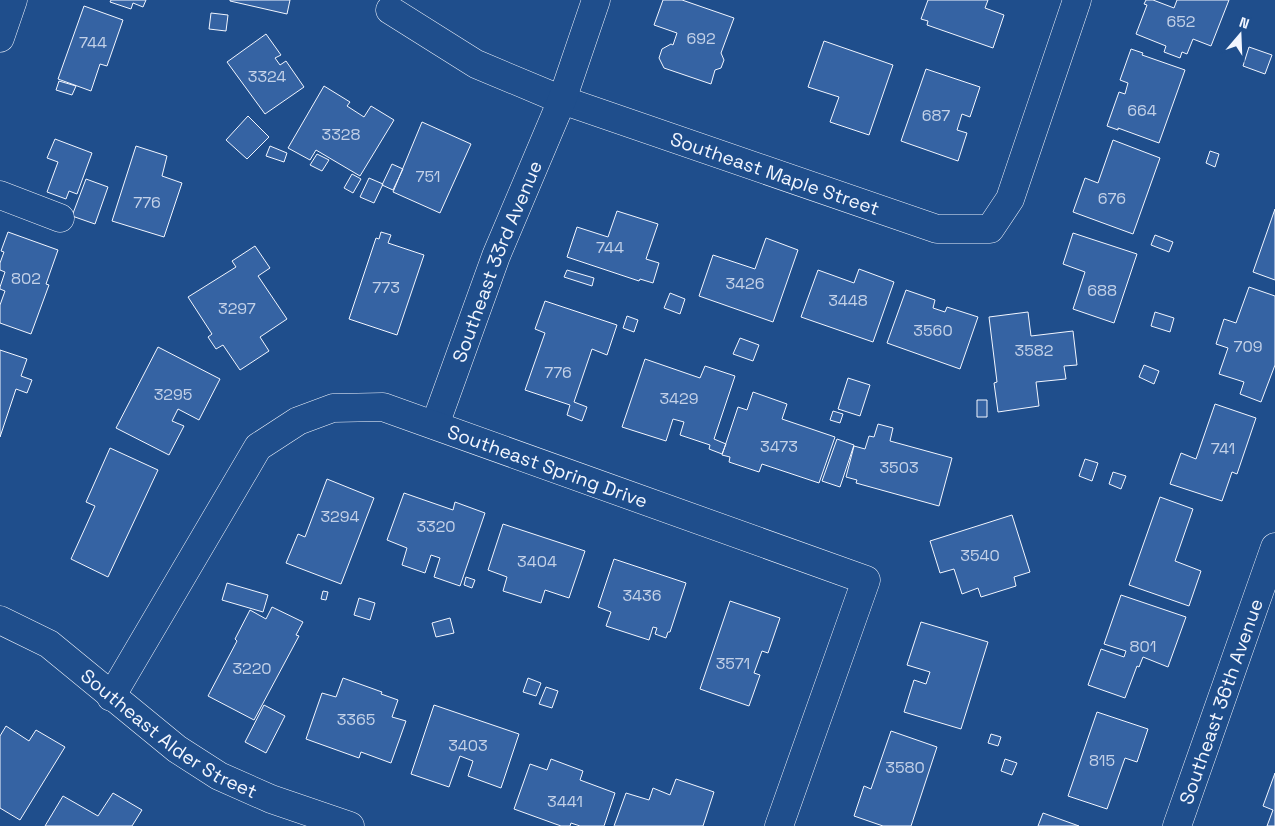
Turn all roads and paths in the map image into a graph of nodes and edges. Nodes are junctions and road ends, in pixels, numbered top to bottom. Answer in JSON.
{"nodes":[{"id":1,"x":13,"y":0,"type":"edge"},
{"id":2,"x":596,"y":0,"type":"edge"},
{"id":3,"x":1077,"y":0,"type":"edge"},
{"id":4,"x":390,"y":10,"type":"dead end"},
{"id":5,"x":0,"y":38,"type":"edge"},
{"id":6,"x":562,"y":100,"type":"junction"},
{"id":7,"x":0,"y":195,"type":"edge"},
{"id":8,"x":60,"y":218,"type":"dead end"},
{"id":9,"x":435,"y":425,"type":"junction"},
{"id":10,"x":1275,"y":547,"type":"edge"},
{"id":11,"x":0,"y":620,"type":"edge"},
{"id":12,"x":111,"y":697,"type":"junction"},
{"id":13,"x":350,"y":826,"type":"edge"},
{"id":14,"x":779,"y":826,"type":"edge"},
{"id":15,"x":1177,"y":826,"type":"edge"}],
"edges":[{"from":1,"to":5,"type":"street"},
{"from":2,"to":6,"type":"street","name":"Southeast 33rd Avenue"},
{"from":3,"to":6,"type":"street","name":"Southeast Maple Street"},
{"from":4,"to":6,"type":"street","name":"Southeast Maple Street"},
{"from":6,"to":9,"type":"street","name":"Southeast 33rd Avenue"},
{"from":7,"to":8,"type":"street"},
{"from":9,"to":12,"type":"street","name":"Southeast Spring Drive"},
{"from":9,"to":14,"type":"street","name":"Southeast Spring Drive"},
{"from":10,"to":15,"type":"street","name":"Southeast 36th Avenue"},
{"from":11,"to":12,"type":"street","name":"Southeast Alder Street"},
{"from":12,"to":13,"type":"street","name":"Southeast Alder Street"}]}
